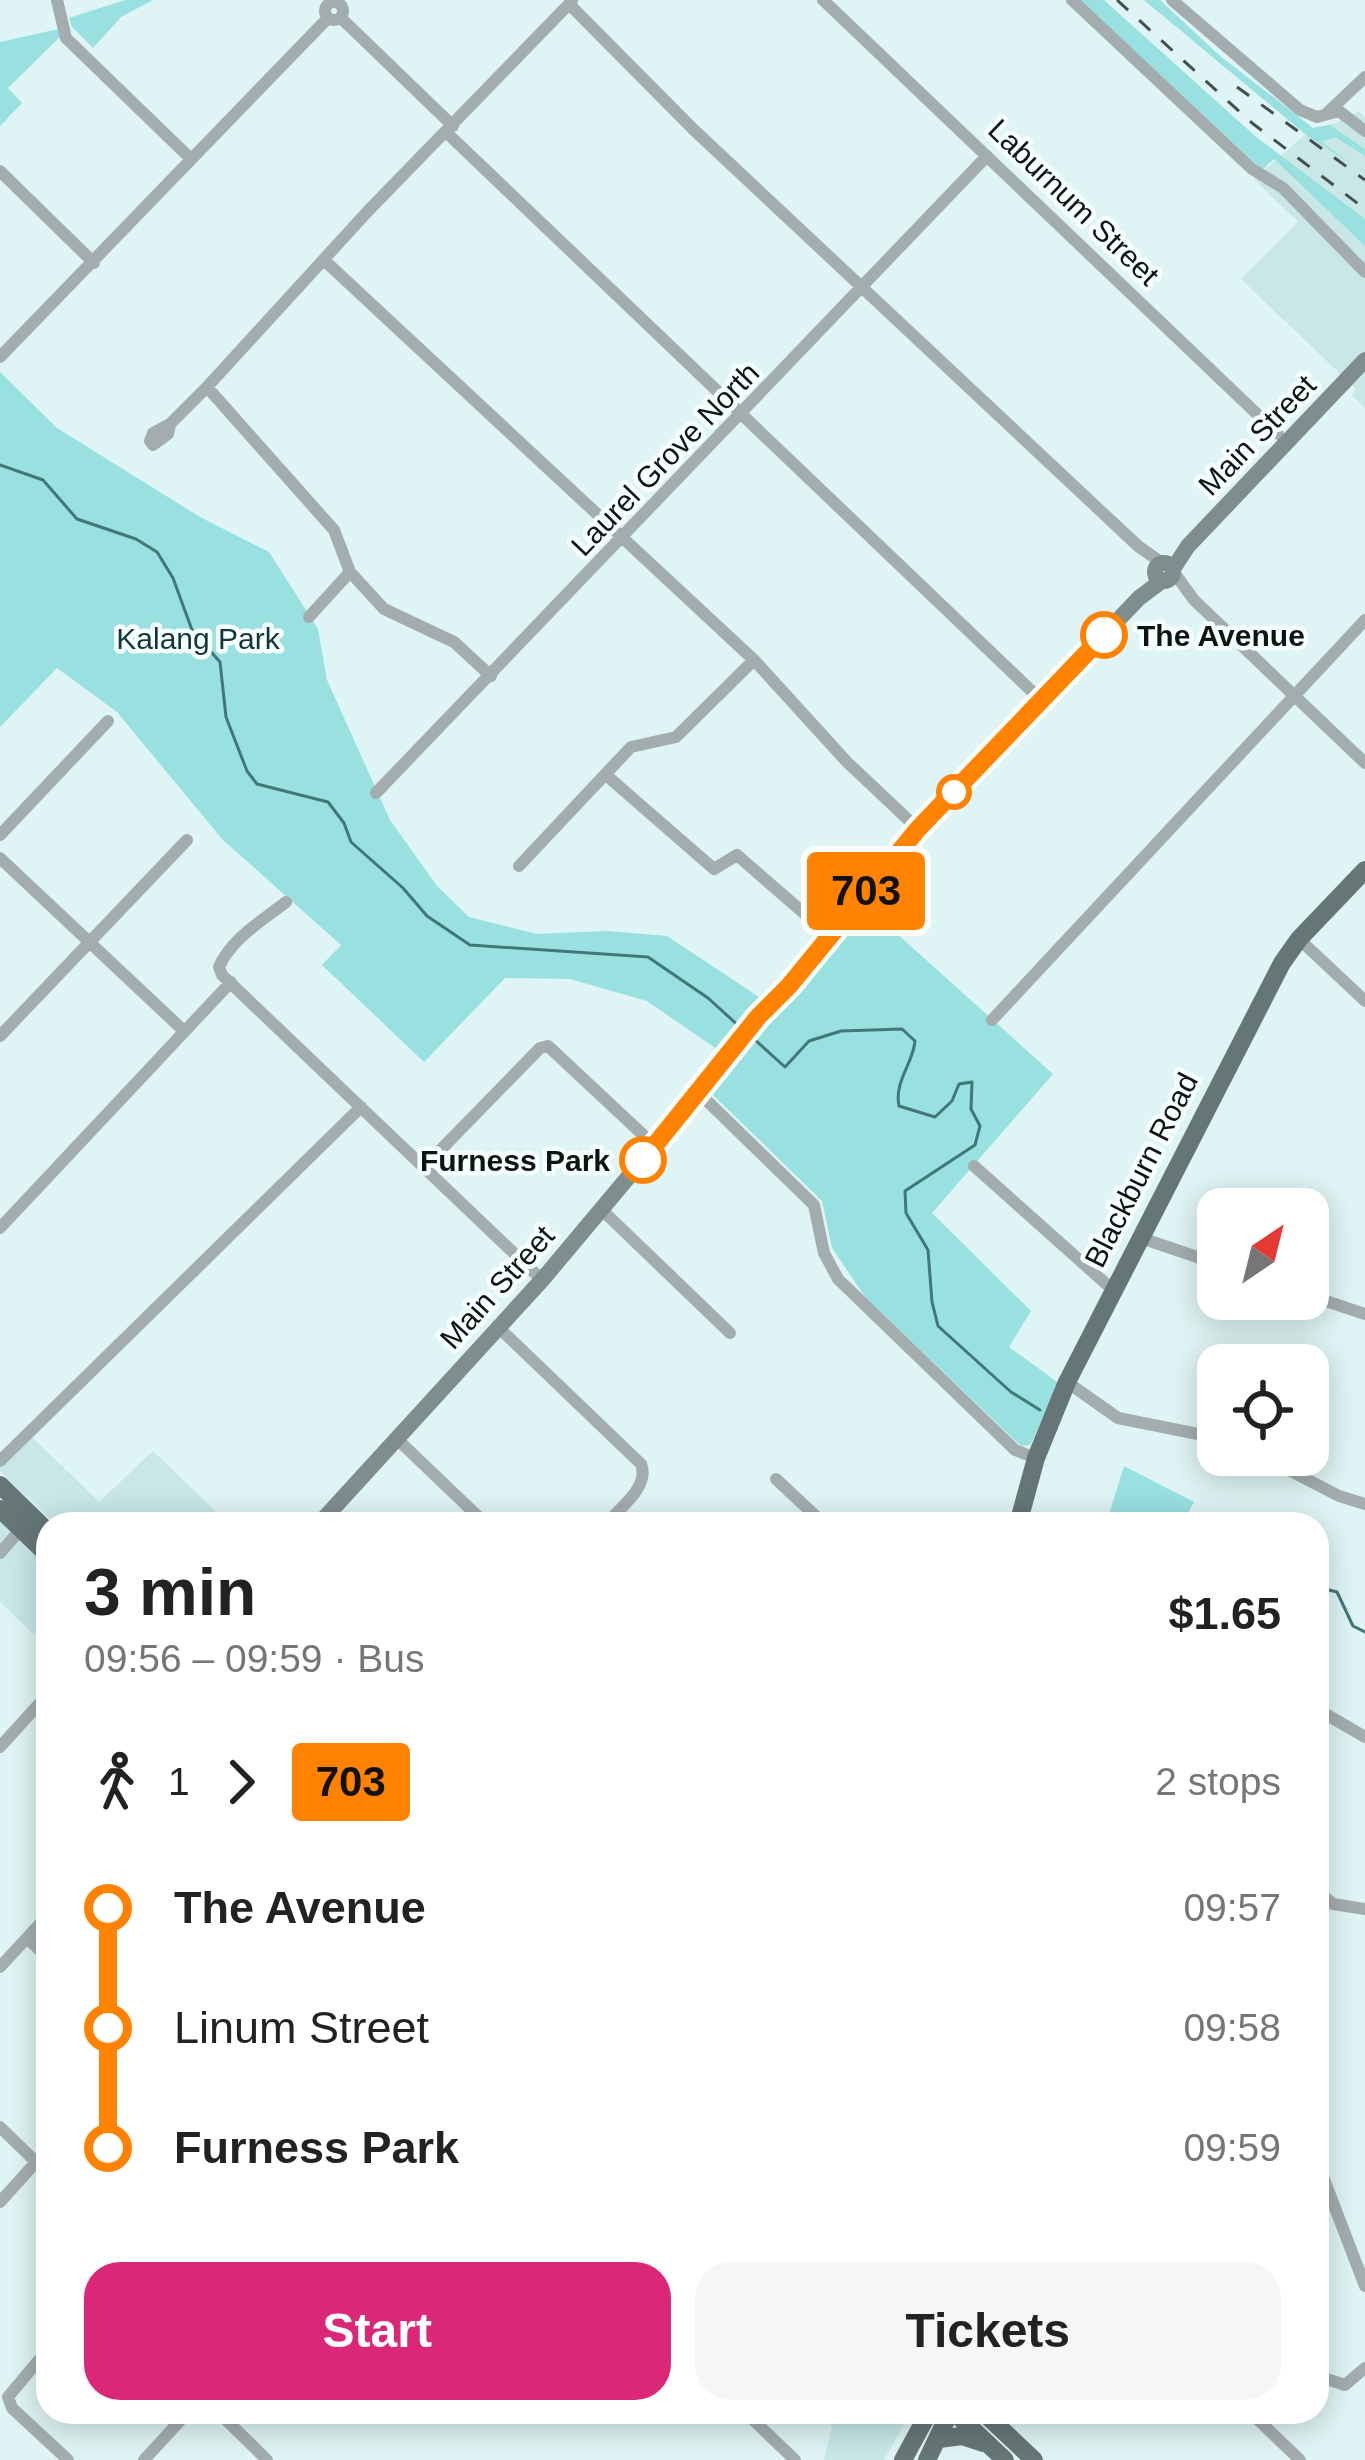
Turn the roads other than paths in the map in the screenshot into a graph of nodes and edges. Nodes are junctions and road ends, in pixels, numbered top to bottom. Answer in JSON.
{"nodes":[{"id":1,"x":57,"y":0,"type":"edge"},
{"id":2,"x":823,"y":0,"type":"edge"},
{"id":3,"x":1072,"y":0,"type":"edge"},
{"id":4,"x":1172,"y":0,"type":"edge"},
{"id":5,"x":571,"y":2,"type":"edge"},
{"id":6,"x":334,"y":7,"type":"edge"},
{"id":7,"x":1365,"y":77,"type":"edge"},
{"id":8,"x":1341,"y":113,"type":"junction"},
{"id":9,"x":450,"y":130,"type":"junction"},
{"id":10,"x":1365,"y":132,"type":"edge"},
{"id":11,"x":987,"y":156,"type":"junction"},
{"id":12,"x":191,"y":159,"type":"junction"},
{"id":13,"x":0,"y":170,"type":"edge"},
{"id":14,"x":94,"y":262,"type":"junction"},
{"id":15,"x":325,"y":262,"type":"junction"},
{"id":16,"x":1365,"y":272,"type":"edge"},
{"id":17,"x":865,"y":286,"type":"junction"},
{"id":18,"x":0,"y":358,"type":"edge"},
{"id":19,"x":1365,"y":361,"type":"edge"},
{"id":20,"x":207,"y":387,"type":"junction"},
{"id":21,"x":741,"y":413,"type":"junction"},
{"id":22,"x":170,"y":424,"type":"dead end"},
{"id":23,"x":1283,"y":438,"type":"junction"},
{"id":24,"x":621,"y":540,"type":"junction"},
{"id":25,"x":1163,"y":571,"type":"junction"},
{"id":26,"x":350,"y":572,"type":"junction"},
{"id":27,"x":309,"y":617,"type":"dead end"},
{"id":28,"x":1365,"y":620,"type":"edge"},
{"id":29,"x":754,"y":660,"type":"junction"},
{"id":30,"x":491,"y":676,"type":"junction"},
{"id":31,"x":1294,"y":695,"type":"junction"},
{"id":32,"x":1041,"y":700,"type":"junction"},
{"id":33,"x":108,"y":721,"type":"dead end"},
{"id":34,"x":1365,"y":763,"type":"edge"},
{"id":35,"x":606,"y":775,"type":"junction"},
{"id":36,"x":376,"y":793,"type":"dead end"},
{"id":37,"x":918,"y":829,"type":"junction"},
{"id":38,"x":0,"y":835,"type":"edge"},
{"id":39,"x":187,"y":840,"type":"dead end"},
{"id":40,"x":0,"y":857,"type":"edge"},
{"id":41,"x":519,"y":866,"type":"dead end"},
{"id":42,"x":1365,"y":870,"type":"edge"},
{"id":43,"x":286,"y":902,"type":"dead end"},
{"id":44,"x":829,"y":935,"type":"junction"},
{"id":45,"x":1299,"y":939,"type":"junction"},
{"id":46,"x":90,"y":942,"type":"junction"},
{"id":47,"x":230,"y":982,"type":"junction"},
{"id":48,"x":1365,"y":1001,"type":"edge"},
{"id":49,"x":992,"y":1020,"type":"dead end"},
{"id":50,"x":184,"y":1031,"type":"junction"},
{"id":51,"x":0,"y":1036,"type":"edge"},
{"id":52,"x":704,"y":1087,"type":"junction"},
{"id":53,"x":361,"y":1107,"type":"junction"},
{"id":54,"x":655,"y":1146,"type":"junction"},
{"id":55,"x":974,"y":1166,"type":"dead end"},
{"id":56,"x":424,"y":1167,"type":"junction"},
{"id":57,"x":602,"y":1210,"type":"junction"},
{"id":58,"x":0,"y":1228,"type":"edge"},
{"id":59,"x":1141,"y":1238,"type":"junction"},
{"id":60,"x":1197,"y":1257,"type":"edge"},
{"id":61,"x":542,"y":1280,"type":"junction"},
{"id":62,"x":1113,"y":1290,"type":"junction"},
{"id":63,"x":1329,"y":1302,"type":"edge"},
{"id":64,"x":1365,"y":1315,"type":"edge"},
{"id":65,"x":497,"y":1326,"type":"junction"},
{"id":66,"x":730,"y":1333,"type":"dead end"},
{"id":67,"x":1067,"y":1382,"type":"junction"},
{"id":68,"x":1197,"y":1434,"type":"edge"},
{"id":69,"x":396,"y":1438,"type":"junction"},
{"id":70,"x":1036,"y":1458,"type":"junction"},
{"id":71,"x":0,"y":1461,"type":"edge"},
{"id":72,"x":1300,"y":1476,"type":"edge"},
{"id":73,"x":776,"y":1479,"type":"dead end"},
{"id":74,"x":0,"y":1485,"type":"edge"},
{"id":75,"x":1365,"y":1504,"type":"edge"},
{"id":76,"x":0,"y":1509,"type":"edge"},
{"id":77,"x":330,"y":1512,"type":"edge"},
{"id":78,"x":473,"y":1512,"type":"edge"},
{"id":79,"x":617,"y":1512,"type":"edge"},
{"id":80,"x":811,"y":1512,"type":"edge"},
{"id":81,"x":1021,"y":1512,"type":"edge"},
{"id":82,"x":36,"y":1520,"type":"edge"},
{"id":83,"x":21,"y":1529,"type":"junction"},
{"id":84,"x":36,"y":1543,"type":"edge"},
{"id":85,"x":0,"y":1553,"type":"edge"},
{"id":86,"x":36,"y":1708,"type":"edge"},
{"id":87,"x":1329,"y":1716,"type":"edge"},
{"id":88,"x":1365,"y":1736,"type":"edge"},
{"id":89,"x":0,"y":1748,"type":"edge"},
{"id":90,"x":1329,"y":1900,"type":"edge"},
{"id":91,"x":1365,"y":1909,"type":"edge"},
{"id":92,"x":36,"y":1928,"type":"edge"},
{"id":93,"x":27,"y":1938,"type":"junction"},
{"id":94,"x":36,"y":1947,"type":"edge"},
{"id":95,"x":0,"y":1967,"type":"edge"},
{"id":96,"x":0,"y":2127,"type":"edge"},
{"id":97,"x":36,"y":2162,"type":"joint"},
{"id":98,"x":1329,"y":2192,"type":"edge"},
{"id":99,"x":0,"y":2202,"type":"edge"},
{"id":100,"x":1365,"y":2286,"type":"edge"},
{"id":101,"x":36,"y":2363,"type":"edge"},
{"id":102,"x":1365,"y":2368,"type":"edge"},
{"id":103,"x":1329,"y":2380,"type":"edge"},
{"id":104,"x":177,"y":2424,"type":"edge"},
{"id":105,"x":230,"y":2424,"type":"edge"},
{"id":106,"x":758,"y":2424,"type":"edge"},
{"id":107,"x":921,"y":2424,"type":"edge"},
{"id":108,"x":946,"y":2424,"type":"edge"},
{"id":109,"x":965,"y":2424,"type":"edge"},
{"id":110,"x":996,"y":2424,"type":"edge"},
{"id":111,"x":1262,"y":2424,"type":"edge"},
{"id":112,"x":939,"y":2439,"type":"junction"},
{"id":113,"x":999,"y":2454,"type":"edge"},
{"id":114,"x":68,"y":2460,"type":"edge"},
{"id":115,"x":144,"y":2460,"type":"edge"},
{"id":116,"x":267,"y":2460,"type":"edge"},
{"id":117,"x":795,"y":2460,"type":"edge"},
{"id":118,"x":903,"y":2460,"type":"edge"},
{"id":119,"x":927,"y":2460,"type":"edge"},
{"id":120,"x":1034,"y":2460,"type":"edge"},
{"id":121,"x":1300,"y":2460,"type":"edge"}],
"edges":[{"from":1,"to":12,"type":"street"},
{"from":2,"to":11,"type":"street","name":"Laburnum Street"},
{"from":3,"to":16,"type":"street"},
{"from":4,"to":8,"type":"street"},
{"from":5,"to":9,"type":"street"},
{"from":5,"to":17,"type":"street"},
{"from":6,"to":9,"type":"street"},
{"from":6,"to":12,"type":"street"},
{"from":7,"to":8,"type":"street"},
{"from":8,"to":10,"type":"street"},
{"from":9,"to":15,"type":"street"},
{"from":9,"to":21,"type":"street"},
{"from":11,"to":17,"type":"street","name":"Laurel Grove North"},
{"from":11,"to":23,"type":"street","name":"Laburnum Street"},
{"from":12,"to":14,"type":"street"},
{"from":13,"to":14,"type":"street"},
{"from":14,"to":18,"type":"street"},
{"from":15,"to":20,"type":"street"},
{"from":15,"to":24,"type":"street"},
{"from":17,"to":21,"type":"street","name":"Laurel Grove North"},
{"from":17,"to":25,"type":"street"},
{"from":19,"to":23,"type":"street","name":"Main Street"},
{"from":20,"to":22,"type":"street"},
{"from":20,"to":26,"type":"street"},
{"from":21,"to":24,"type":"street","name":"Laurel Grove North"},
{"from":21,"to":32,"type":"street"},
{"from":23,"to":25,"type":"street","name":"Main Street"},
{"from":24,"to":29,"type":"street"},
{"from":24,"to":30,"type":"street","name":"Laurel Grove North"},
{"from":25,"to":31,"type":"street"},
{"from":25,"to":32,"type":"street","name":"Main Street"},
{"from":26,"to":27,"type":"street"},
{"from":26,"to":30,"type":"street"},
{"from":28,"to":31,"type":"street"},
{"from":29,"to":35,"type":"street"},
{"from":29,"to":37,"type":"street"},
{"from":30,"to":36,"type":"street","name":"Laurel Grove North"},
{"from":31,"to":34,"type":"street"},
{"from":31,"to":49,"type":"street"},
{"from":32,"to":37,"type":"street","name":"Main Street"},
{"from":33,"to":38,"type":"street"},
{"from":35,"to":41,"type":"street"},
{"from":35,"to":44,"type":"street"},
{"from":37,"to":44,"type":"street","name":"Main Street"},
{"from":39,"to":46,"type":"street"},
{"from":40,"to":46,"type":"street"},
{"from":42,"to":45,"type":"main road","name":"Blackburn Road"},
{"from":43,"to":47,"type":"street"},
{"from":44,"to":52,"type":"street","name":"Main Street"},
{"from":45,"to":48,"type":"street"},
{"from":45,"to":59,"type":"main road","name":"Blackburn Road"},
{"from":46,"to":50,"type":"street"},
{"from":46,"to":51,"type":"street"},
{"from":47,"to":50,"type":"street"},
{"from":47,"to":53,"type":"street"},
{"from":50,"to":58,"type":"street"},
{"from":52,"to":54,"type":"street","name":"Main Street"},
{"from":52,"to":70,"type":"street"},
{"from":53,"to":56,"type":"street"},
{"from":53,"to":71,"type":"street"},
{"from":54,"to":56,"type":"street"},
{"from":54,"to":57,"type":"street","name":"Main Street"},
{"from":55,"to":62,"type":"street"},
{"from":56,"to":61,"type":"street"},
{"from":57,"to":61,"type":"street","name":"Main Street"},
{"from":57,"to":66,"type":"street"},
{"from":59,"to":60,"type":"street"},
{"from":59,"to":62,"type":"main road","name":"Blackburn Road"},
{"from":61,"to":65,"type":"street","name":"Main Street"},
{"from":62,"to":67,"type":"main road","name":"Blackburn Road"},
{"from":63,"to":64,"type":"street"},
{"from":65,"to":69,"type":"street","name":"Main Street"},
{"from":65,"to":79,"type":"street"},
{"from":67,"to":68,"type":"street"},
{"from":67,"to":70,"type":"main road","name":"Blackburn Road"},
{"from":69,"to":77,"type":"street","name":"Main Street"},
{"from":69,"to":78,"type":"street"},
{"from":70,"to":81,"type":"main road","name":"Blackburn Road"},
{"from":72,"to":75,"type":"street"},
{"from":73,"to":80,"type":"street"},
{"from":74,"to":82,"type":"main road"},
{"from":76,"to":83,"type":"main road"},
{"from":83,"to":84,"type":"main road"},
{"from":83,"to":85,"type":"street"},
{"from":86,"to":89,"type":"street"},
{"from":87,"to":88,"type":"street"},
{"from":90,"to":91,"type":"street"},
{"from":92,"to":93,"type":"street"},
{"from":93,"to":94,"type":"street"},
{"from":93,"to":95,"type":"street"},
{"from":96,"to":97,"type":"street"},
{"from":97,"to":99,"type":"street"},
{"from":98,"to":100,"type":"street"},
{"from":101,"to":114,"type":"street"},
{"from":102,"to":103,"type":"street"},
{"from":104,"to":115,"type":"street"},
{"from":105,"to":116,"type":"street"},
{"from":106,"to":117,"type":"street"},
{"from":107,"to":118,"type":"main road"},
{"from":108,"to":112,"type":"main road"},
{"from":109,"to":113,"type":"main road"},
{"from":110,"to":120,"type":"main road"},
{"from":111,"to":121,"type":"street"},
{"from":112,"to":113,"type":"main road"},
{"from":112,"to":119,"type":"main road"}]}
